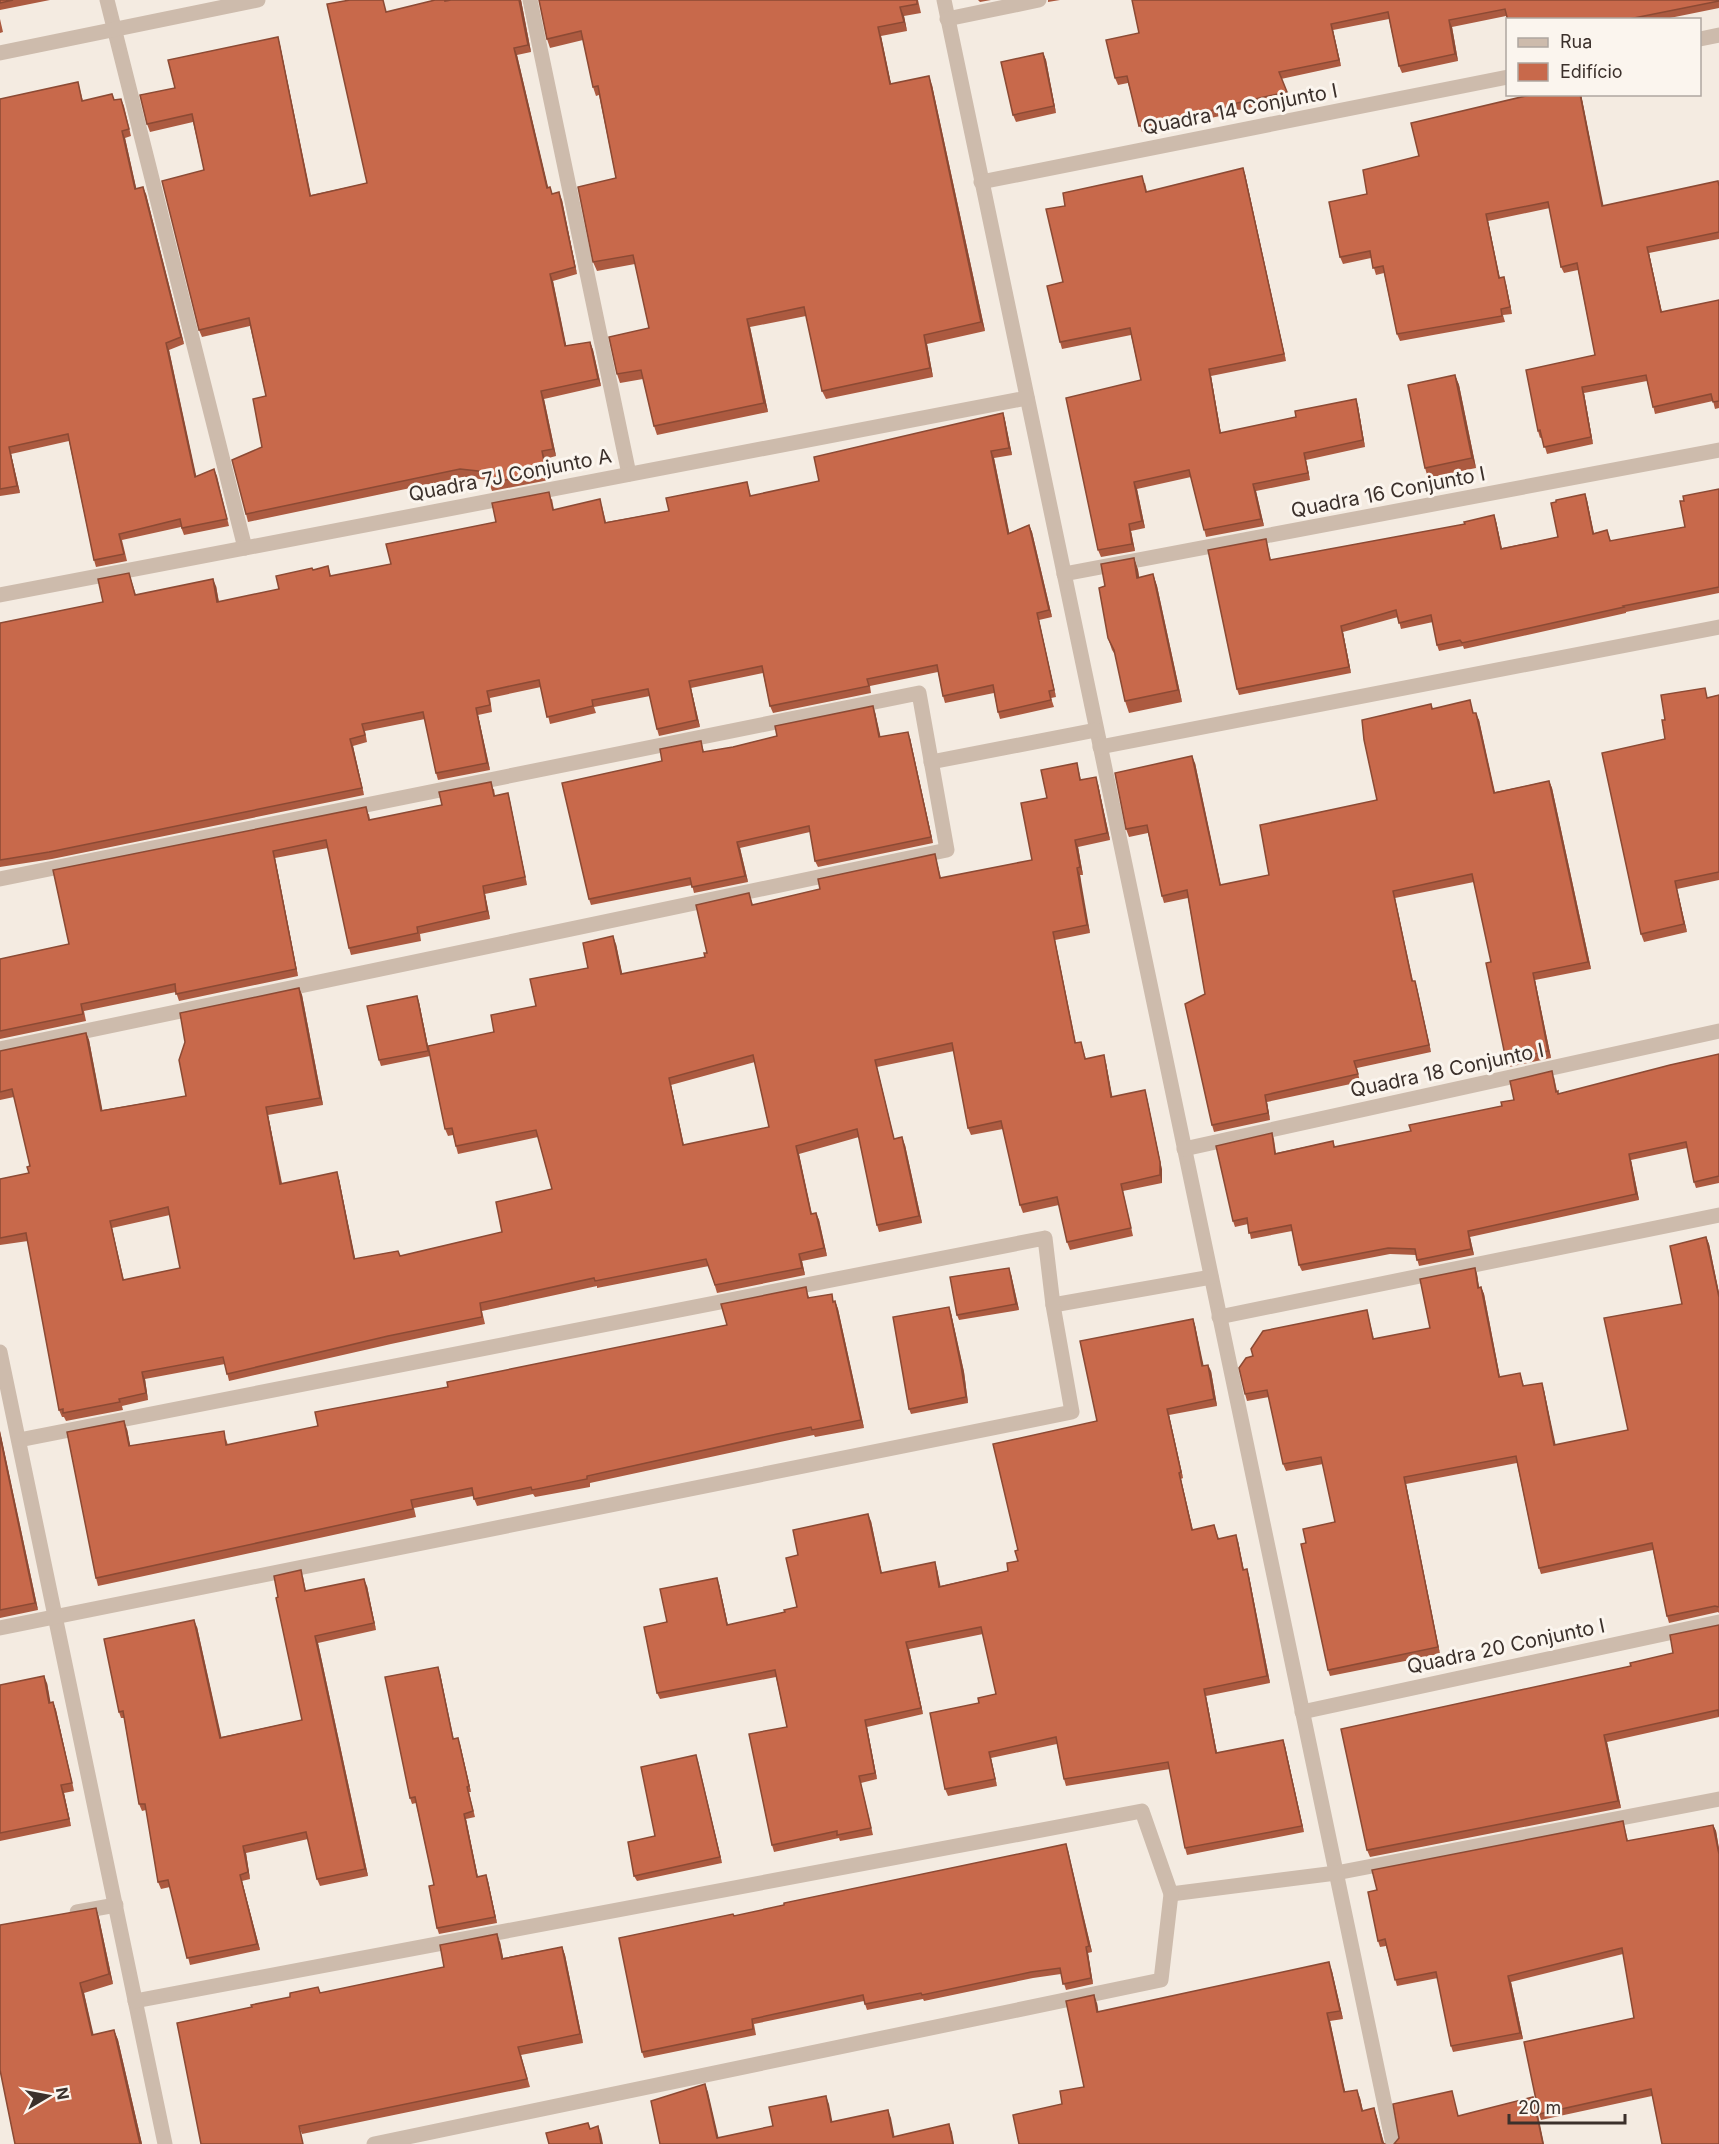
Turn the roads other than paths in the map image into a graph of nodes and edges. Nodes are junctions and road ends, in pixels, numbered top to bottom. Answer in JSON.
{"nodes":[{"id":1,"x":107,"y":0,"type":"edge"},
{"id":2,"x":258,"y":0,"type":"edge"},
{"id":3,"x":530,"y":0,"type":"edge"},
{"id":4,"x":944,"y":0,"type":"edge"},
{"id":5,"x":1040,"y":0,"type":"edge"},
{"id":6,"x":948,"y":19,"type":"junction"},
{"id":7,"x":113,"y":30,"type":"junction"},
{"id":8,"x":1719,"y":35,"type":"edge"},
{"id":9,"x":1701,"y":39,"type":"edge"},
{"id":10,"x":0,"y":53,"type":"edge"},
{"id":11,"x":1506,"y":77,"type":"edge"},
{"id":12,"x":981,"y":182,"type":"junction"},
{"id":13,"x":1027,"y":398,"type":"junction"},
{"id":14,"x":1719,"y":450,"type":"edge"},
{"id":15,"x":629,"y":474,"type":"junction"},
{"id":16,"x":245,"y":548,"type":"junction"},
{"id":17,"x":1064,"y":574,"type":"junction"},
{"id":18,"x":0,"y":595,"type":"edge"},
{"id":19,"x":1719,"y":627,"type":"edge"},
{"id":20,"x":1096,"y":730,"type":"junction"},
{"id":21,"x":1100,"y":747,"type":"junction"},
{"id":22,"x":931,"y":762,"type":"junction"},
{"id":23,"x":0,"y":879,"type":"edge"},
{"id":24,"x":1719,"y":1031,"type":"edge"},
{"id":25,"x":0,"y":1049,"type":"edge"},
{"id":26,"x":1184,"y":1149,"type":"junction"},
{"id":27,"x":1719,"y":1215,"type":"edge"},
{"id":28,"x":1211,"y":1277,"type":"junction"},
{"id":29,"x":1053,"y":1305,"type":"junction"},
{"id":30,"x":1219,"y":1317,"type":"junction"},
{"id":31,"x":0,"y":1354,"type":"edge"},
{"id":32,"x":19,"y":1440,"type":"junction"},
{"id":33,"x":55,"y":1616,"type":"junction"},
{"id":34,"x":1719,"y":1622,"type":"edge"},
{"id":35,"x":0,"y":1628,"type":"edge"},
{"id":36,"x":1302,"y":1712,"type":"junction"},
{"id":37,"x":1719,"y":1799,"type":"edge"},
{"id":38,"x":1336,"y":1874,"type":"junction"},
{"id":39,"x":1172,"y":1894,"type":"junction"},
{"id":40,"x":116,"y":1905,"type":"junction"},
{"id":41,"x":58,"y":1916,"type":"edge"},
{"id":42,"x":135,"y":2001,"type":"junction"},
{"id":43,"x":165,"y":2144,"type":"edge"},
{"id":44,"x":374,"y":2144,"type":"edge"},
{"id":45,"x":1393,"y":2144,"type":"edge"}],
"edges":[{"from":1,"to":7,"type":"street"},
{"from":2,"to":7,"type":"street"},
{"from":3,"to":15,"type":"street"},
{"from":4,"to":6,"type":"street"},
{"from":5,"to":6,"type":"street"},
{"from":6,"to":12,"type":"street"},
{"from":7,"to":10,"type":"street"},
{"from":7,"to":16,"type":"street"},
{"from":8,"to":9,"type":"street"},
{"from":11,"to":12,"type":"street","name":"Quadra 14 Conjunto I"},
{"from":12,"to":13,"type":"street"},
{"from":13,"to":15,"type":"street","name":"Quadra 7J Conjunto A"},
{"from":13,"to":17,"type":"street"},
{"from":14,"to":17,"type":"street","name":"Quadra 16 Conjunto I"},
{"from":15,"to":16,"type":"street","name":"Quadra 7J Conjunto A"},
{"from":16,"to":18,"type":"street","name":"Quadra 7J Conjunto A"},
{"from":17,"to":20,"type":"street"},
{"from":19,"to":21,"type":"street"},
{"from":20,"to":21,"type":"street"},
{"from":20,"to":22,"type":"street"},
{"from":21,"to":26,"type":"street"},
{"from":22,"to":23,"type":"street"},
{"from":22,"to":25,"type":"street"},
{"from":24,"to":26,"type":"street","name":"Quadra 18 Conjunto I"},
{"from":26,"to":28,"type":"street"},
{"from":27,"to":30,"type":"street"},
{"from":28,"to":29,"type":"street"},
{"from":28,"to":30,"type":"street"},
{"from":29,"to":32,"type":"street"},
{"from":29,"to":33,"type":"street"},
{"from":30,"to":36,"type":"street"},
{"from":31,"to":32,"type":"street"},
{"from":32,"to":33,"type":"street"},
{"from":33,"to":35,"type":"street"},
{"from":33,"to":40,"type":"street"},
{"from":34,"to":36,"type":"street","name":"Quadra 20 Conjunto I"},
{"from":36,"to":38,"type":"street"},
{"from":37,"to":38,"type":"street"},
{"from":38,"to":39,"type":"street"},
{"from":38,"to":45,"type":"street"},
{"from":39,"to":42,"type":"street"},
{"from":39,"to":44,"type":"street"},
{"from":40,"to":41,"type":"street"},
{"from":40,"to":42,"type":"street"},
{"from":42,"to":43,"type":"street"}]}
